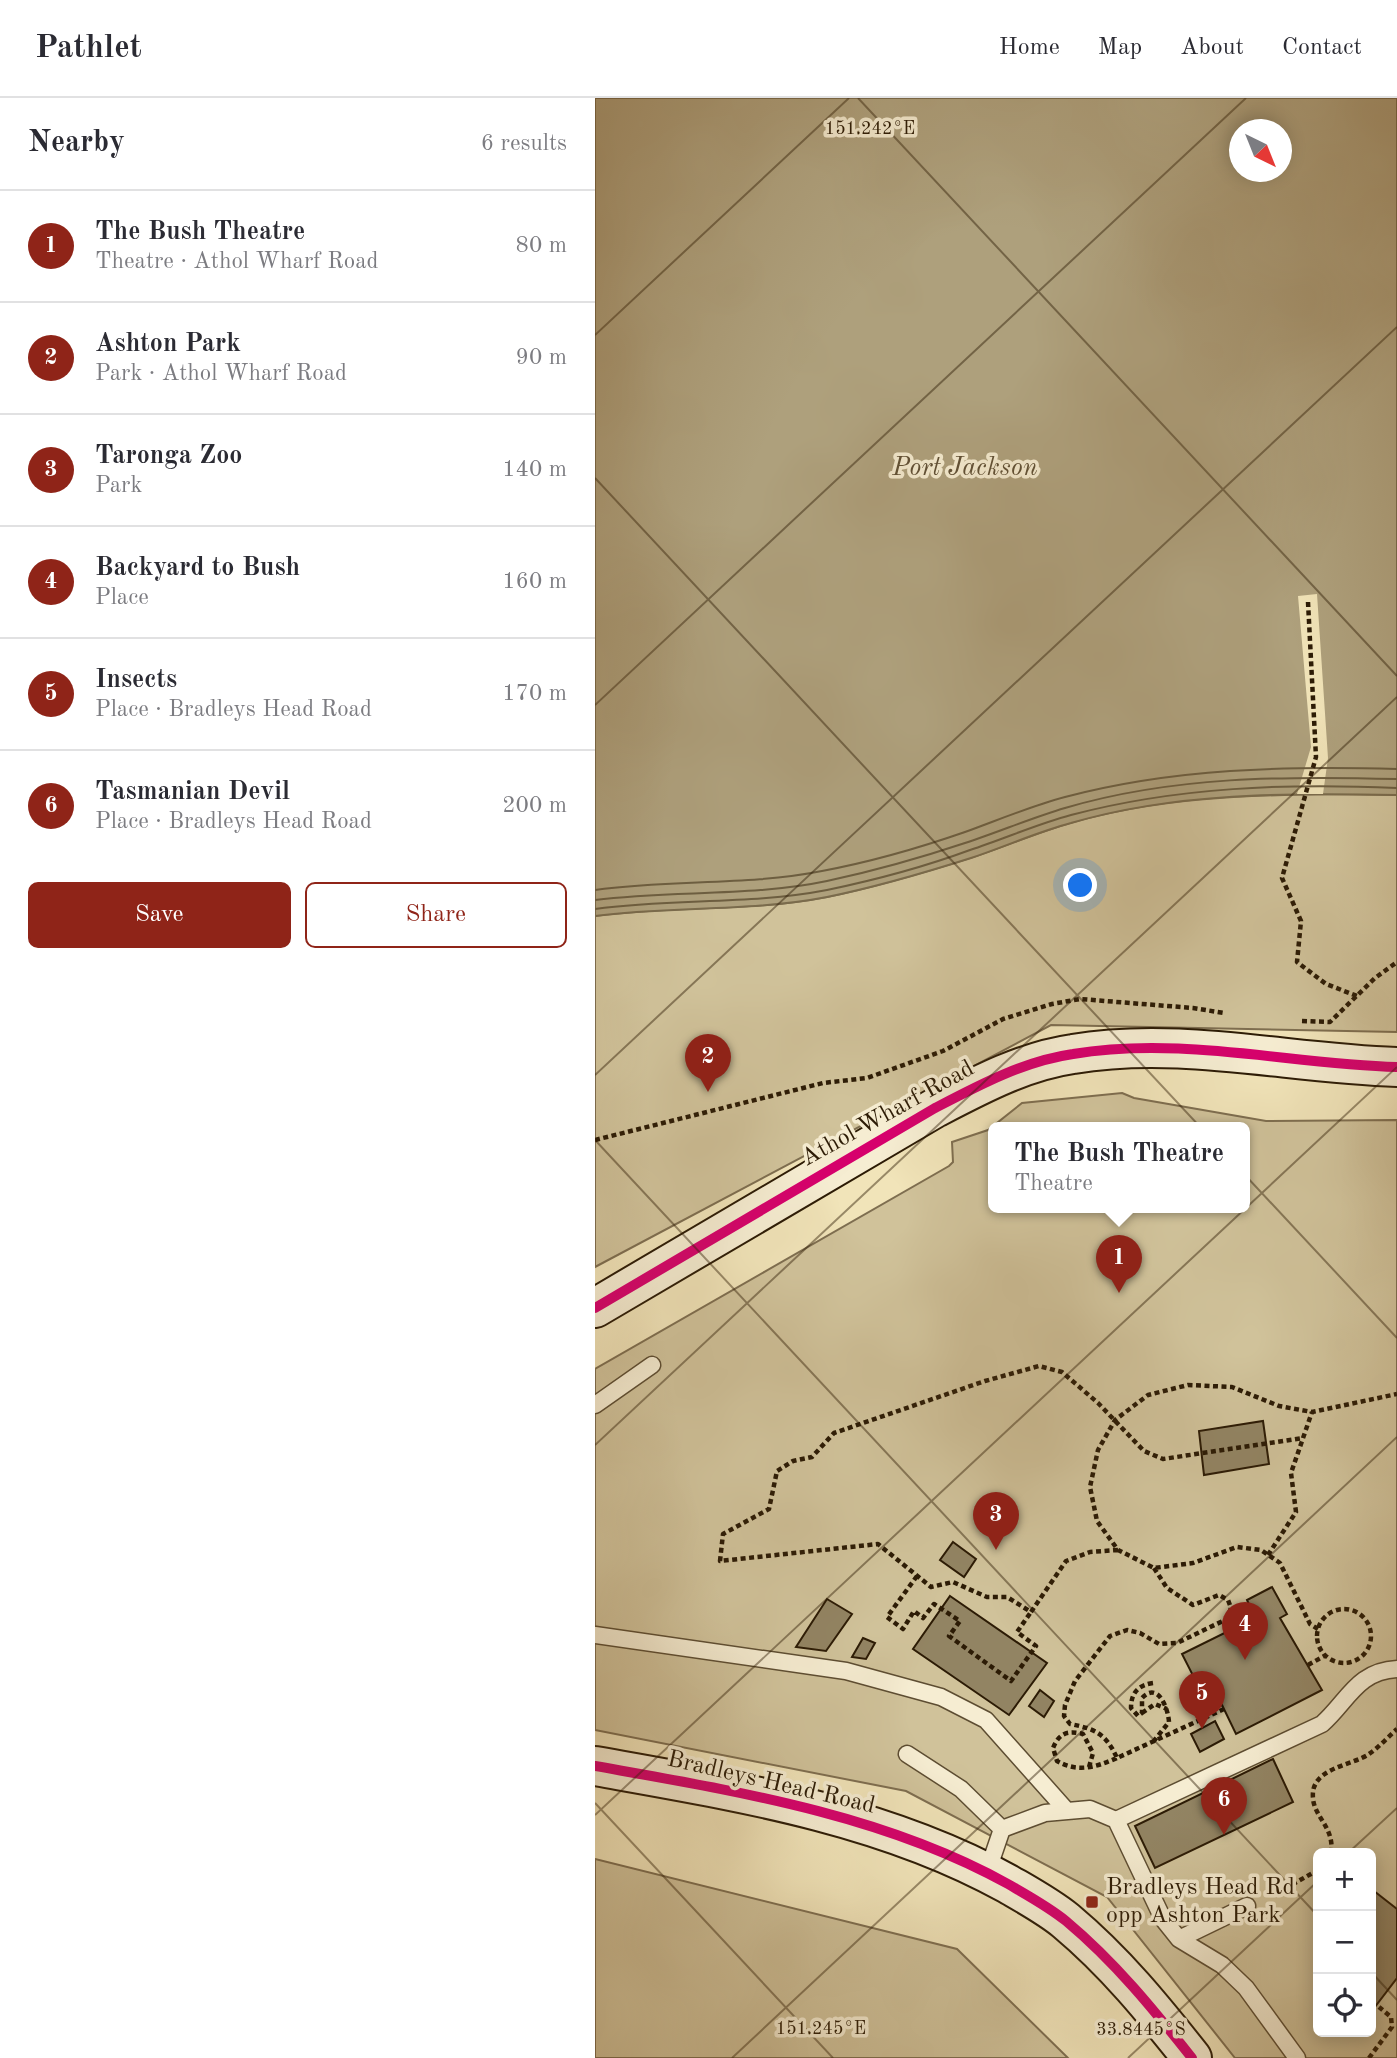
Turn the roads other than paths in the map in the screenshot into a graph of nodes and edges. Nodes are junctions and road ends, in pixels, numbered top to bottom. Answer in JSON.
{"nodes":[{"id":1,"x":1397,"y":1068,"type":"edge"},
{"id":2,"x":595,"y":1308,"type":"edge"},
{"id":3,"x":652,"y":1365,"type":"dead end"},
{"id":4,"x":595,"y":1405,"type":"edge"},
{"id":5,"x":595,"y":1635,"type":"edge"},
{"id":6,"x":1397,"y":1669,"type":"edge"},
{"id":7,"x":907,"y":1754,"type":"dead end"},
{"id":8,"x":595,"y":1766,"type":"edge"},
{"id":9,"x":1067,"y":1811,"type":"junction"},
{"id":10,"x":1116,"y":1820,"type":"junction"},
{"id":11,"x":1002,"y":1829,"type":"junction"},
{"id":12,"x":987,"y":1872,"type":"junction"},
{"id":13,"x":1247,"y":1906,"type":"dead end"},
{"id":14,"x":1179,"y":1939,"type":"junction"},
{"id":15,"x":1192,"y":2058,"type":"edge"},
{"id":16,"x":1297,"y":2058,"type":"edge"}],
"edges":[{"from":1,"to":2,"type":"main road","name":"Athol Wharf Road"},
{"from":3,"to":4,"type":"lane"},
{"from":5,"to":9,"type":"lane"},
{"from":6,"to":10,"type":"lane"},
{"from":7,"to":11,"type":"lane"},
{"from":8,"to":12,"type":"main road","name":"Bradleys Head Road"},
{"from":9,"to":10,"type":"lane"},
{"from":9,"to":11,"type":"lane"},
{"from":10,"to":14,"type":"lane"},
{"from":11,"to":12,"type":"lane"},
{"from":12,"to":15,"type":"main road","name":"Bradleys Head Road"},
{"from":13,"to":14,"type":"lane"},
{"from":14,"to":16,"type":"lane"}]}
